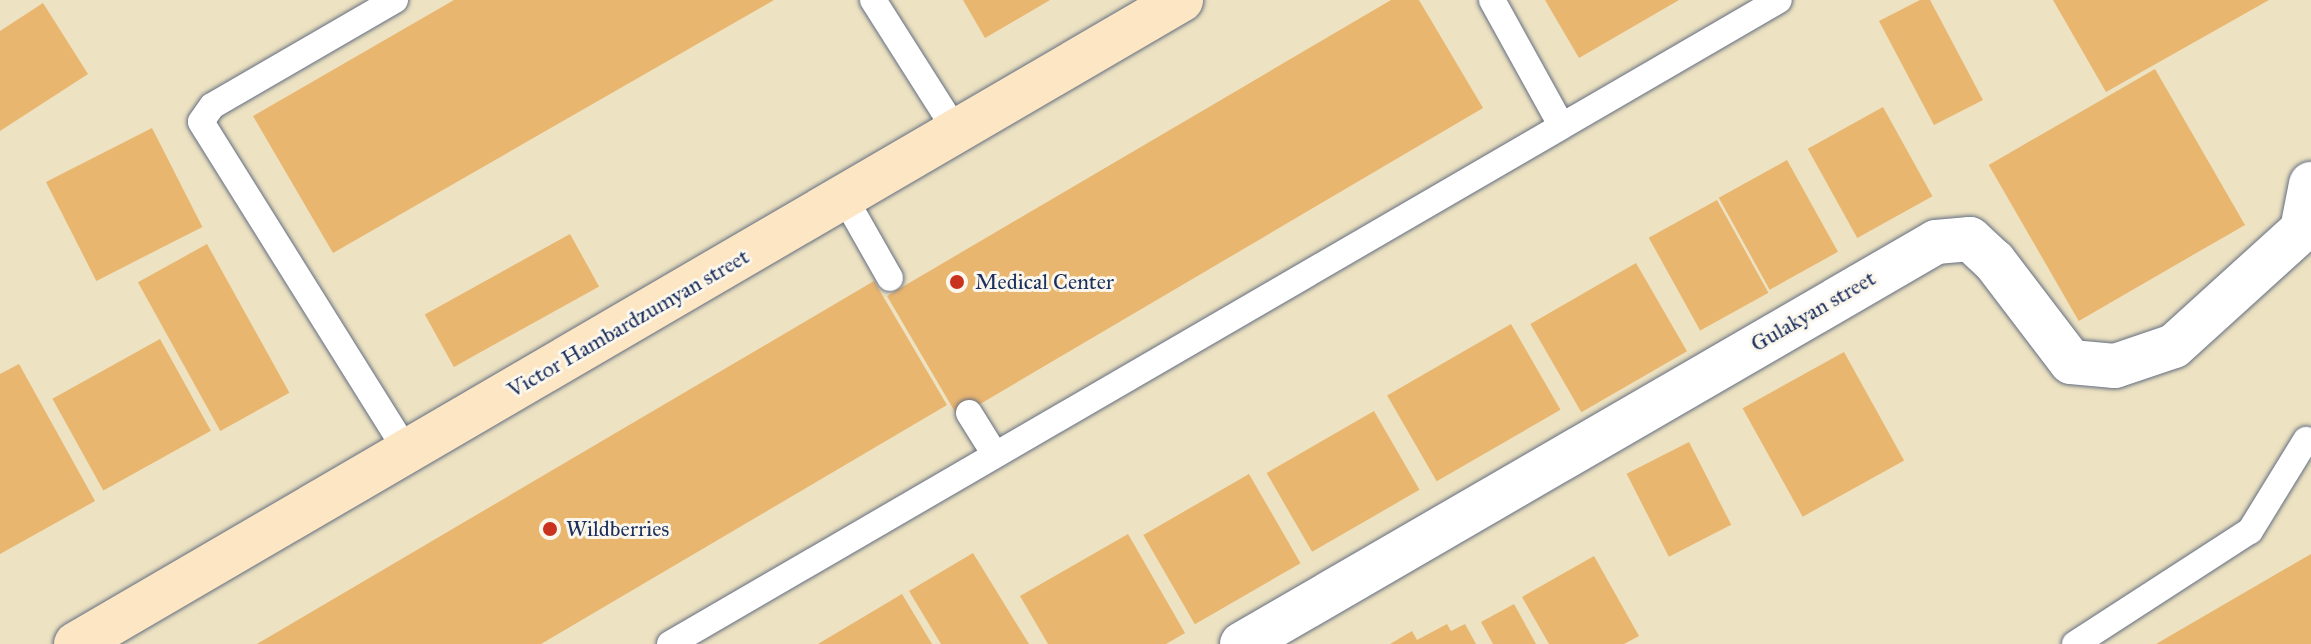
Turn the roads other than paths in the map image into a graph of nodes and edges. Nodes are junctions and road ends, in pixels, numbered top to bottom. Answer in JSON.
{"nodes":[{"id":1,"x":395,"y":0,"type":"edge"},
{"id":2,"x":873,"y":0,"type":"edge"},
{"id":3,"x":1181,"y":0,"type":"edge"},
{"id":4,"x":1492,"y":0,"type":"edge"},
{"id":5,"x":1779,"y":0,"type":"edge"},
{"id":6,"x":1560,"y":123,"type":"junction"},
{"id":7,"x":956,"y":131,"type":"junction"},
{"id":8,"x":2311,"y":184,"type":"edge"},
{"id":9,"x":844,"y":197,"type":"junction"},
{"id":10,"x":890,"y":278,"type":"dead end"},
{"id":11,"x":969,"y":413,"type":"dead end"},
{"id":12,"x":2306,"y":440,"type":"dead end"},
{"id":13,"x":407,"y":452,"type":"junction"},
{"id":14,"x":994,"y":453,"type":"junction"},
{"id":15,"x":76,"y":644,"type":"edge"},
{"id":16,"x":670,"y":644,"type":"edge"},
{"id":17,"x":1242,"y":644,"type":"edge"},
{"id":18,"x":2075,"y":644,"type":"edge"}],
"edges":[{"from":1,"to":13,"type":"lane"},
{"from":2,"to":7,"type":"lane"},
{"from":3,"to":7,"type":"street","name":"Victor Hambardzumyan street"},
{"from":4,"to":6,"type":"lane"},
{"from":5,"to":6,"type":"lane"},
{"from":6,"to":14,"type":"lane"},
{"from":7,"to":9,"type":"street","name":"Victor Hambardzumyan street"},
{"from":8,"to":17,"type":"street","name":"Gulakyan street"},
{"from":9,"to":10,"type":"lane"},
{"from":9,"to":13,"type":"street","name":"Victor Hambardzumyan street"},
{"from":11,"to":14,"type":"lane"},
{"from":12,"to":18,"type":"lane"},
{"from":13,"to":15,"type":"street","name":"Victor Hambardzumyan street"},
{"from":14,"to":16,"type":"lane"}]}
